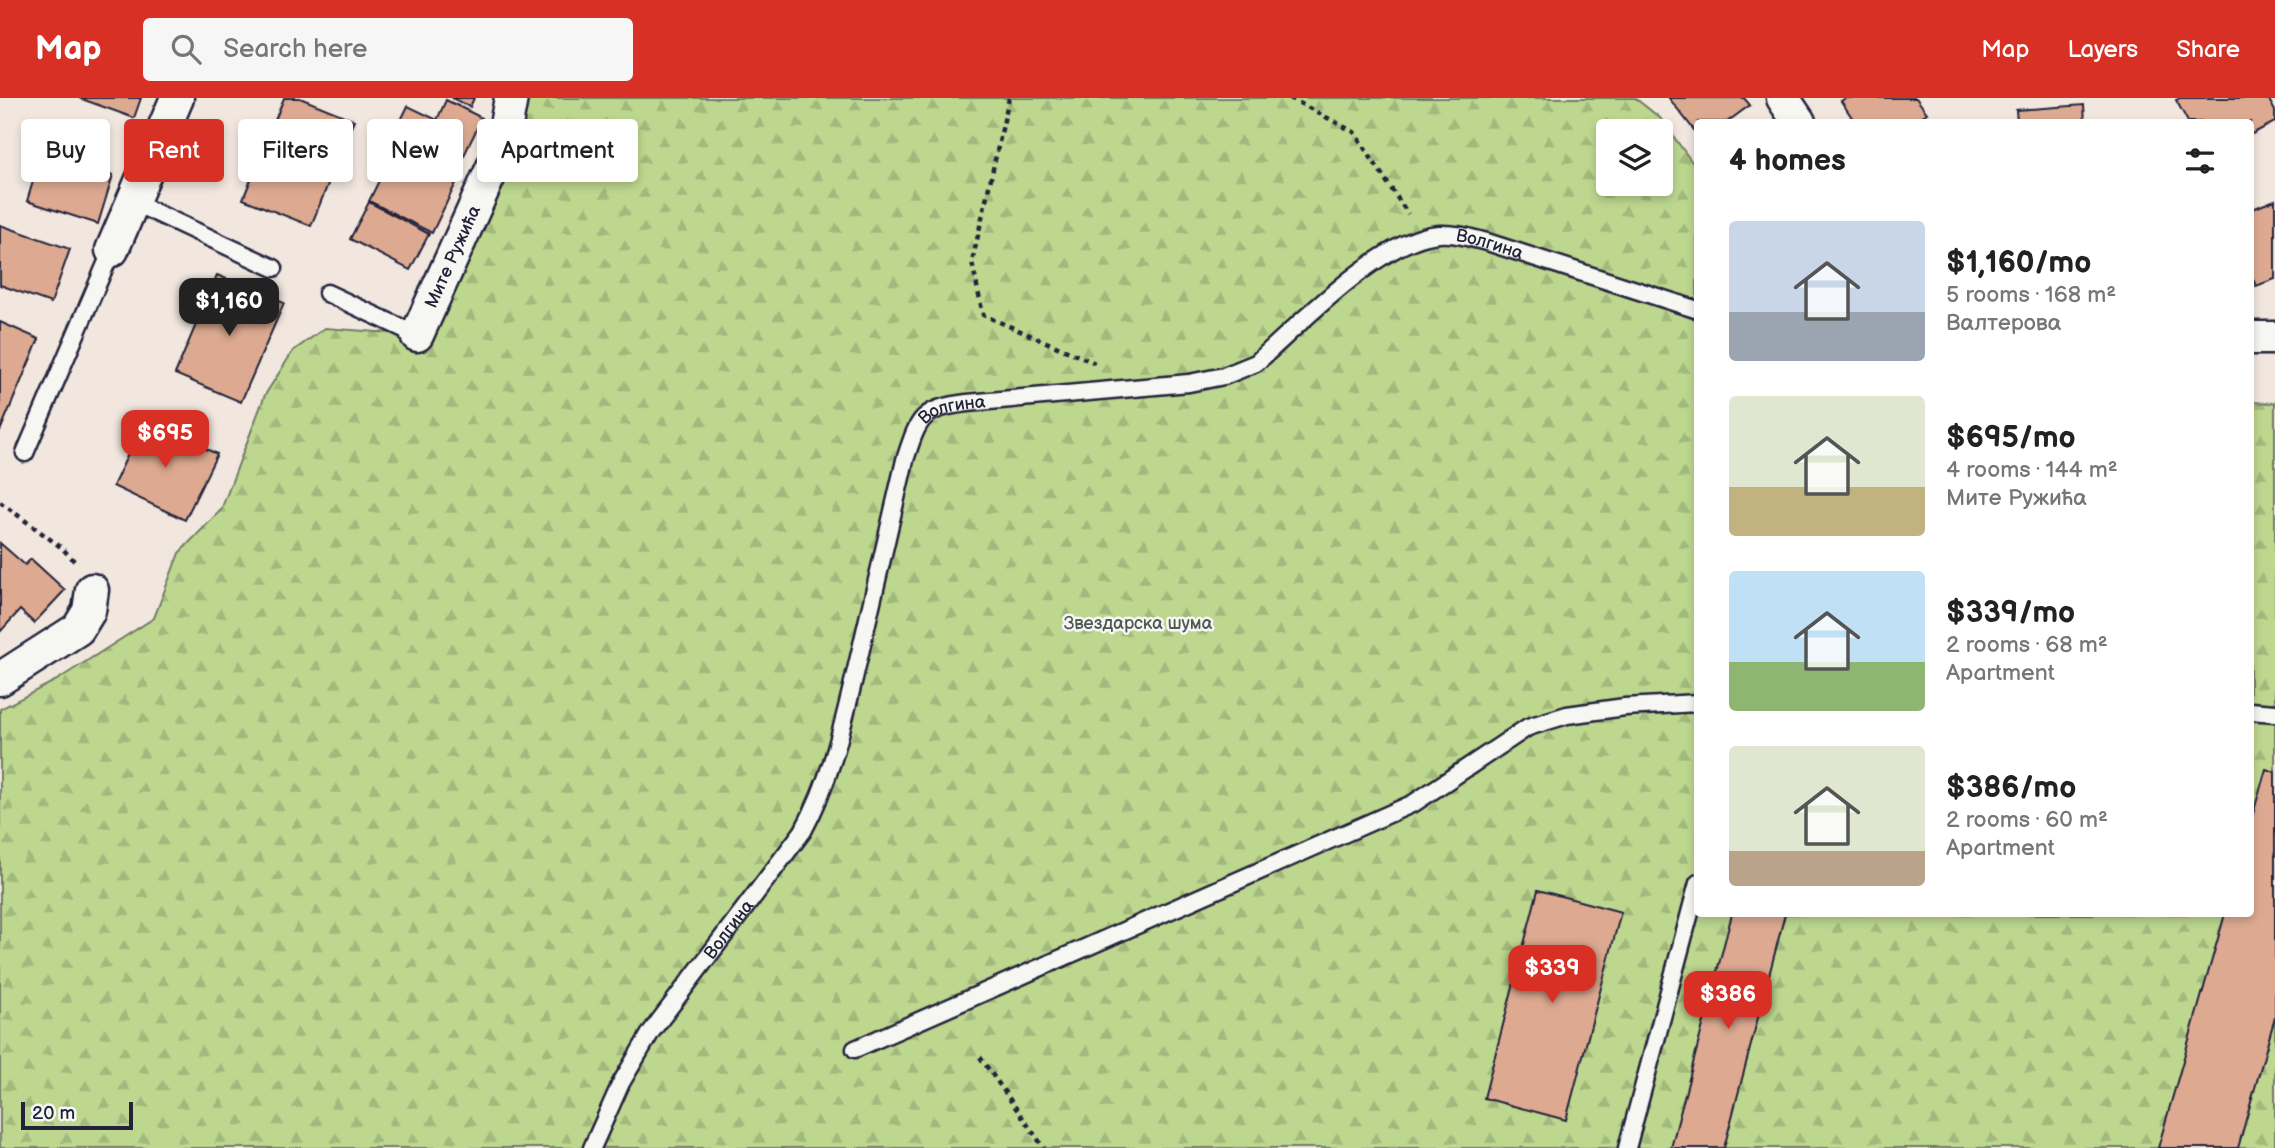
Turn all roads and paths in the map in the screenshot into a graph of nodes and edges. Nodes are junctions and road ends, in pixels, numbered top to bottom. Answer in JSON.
{"nodes":[{"id":1,"x":177,"y":98,"type":"edge"},
{"id":2,"x":512,"y":98,"type":"edge"},
{"id":3,"x":1009,"y":98,"type":"edge"},
{"id":4,"x":1290,"y":98,"type":"edge"},
{"id":5,"x":1783,"y":98,"type":"edge"},
{"id":6,"x":1797,"y":119,"type":"edge"},
{"id":7,"x":133,"y":202,"type":"junction"},
{"id":8,"x":1424,"y":238,"type":"junction"},
{"id":9,"x":112,"y":250,"type":"joint"},
{"id":10,"x":274,"y":268,"type":"dead end"},
{"id":11,"x":327,"y":293,"type":"dead end"},
{"id":12,"x":1694,"y":309,"type":"edge"},
{"id":13,"x":417,"y":335,"type":"joint"},
{"id":14,"x":2254,"y":338,"type":"edge"},
{"id":15,"x":2275,"y":338,"type":"edge"},
{"id":16,"x":1151,"y":387,"type":"junction"},
{"id":17,"x":25,"y":453,"type":"dead end"},
{"id":18,"x":0,"y":502,"type":"edge"},
{"id":19,"x":92,"y":590,"type":"joint"},
{"id":20,"x":0,"y":678,"type":"edge"},
{"id":21,"x":1694,"y":703,"type":"edge"},
{"id":22,"x":2254,"y":711,"type":"edge"},
{"id":23,"x":2275,"y":713,"type":"edge"},
{"id":24,"x":1694,"y":898,"type":"edge"},
{"id":25,"x":855,"y":1049,"type":"dead end"},
{"id":26,"x":979,"y":1057,"type":"dead end"},
{"id":27,"x":592,"y":1148,"type":"edge"},
{"id":28,"x":1044,"y":1148,"type":"edge"},
{"id":29,"x":1627,"y":1148,"type":"edge"}],
"edges":[{"from":1,"to":7,"type":"street"},
{"from":2,"to":13,"type":"street","name":"Мите Ружића"},
{"from":3,"to":16,"type":"path"},
{"from":4,"to":8,"type":"path"},
{"from":5,"to":6,"type":"street"},
{"from":7,"to":9,"type":"street"},
{"from":7,"to":10,"type":"lane"},
{"from":8,"to":12,"type":"lane","name":"Волгина"},
{"from":8,"to":16,"type":"lane","name":"Волгина"},
{"from":9,"to":17,"type":"lane"},
{"from":11,"to":13,"type":"lane"},
{"from":14,"to":15,"type":"street"},
{"from":16,"to":27,"type":"lane","name":"Волгина"},
{"from":18,"to":19,"type":"path"},
{"from":19,"to":20,"type":"street"},
{"from":21,"to":25,"type":"lane"},
{"from":22,"to":23,"type":"lane"},
{"from":24,"to":29,"type":"lane"},
{"from":26,"to":28,"type":"path"}]}
